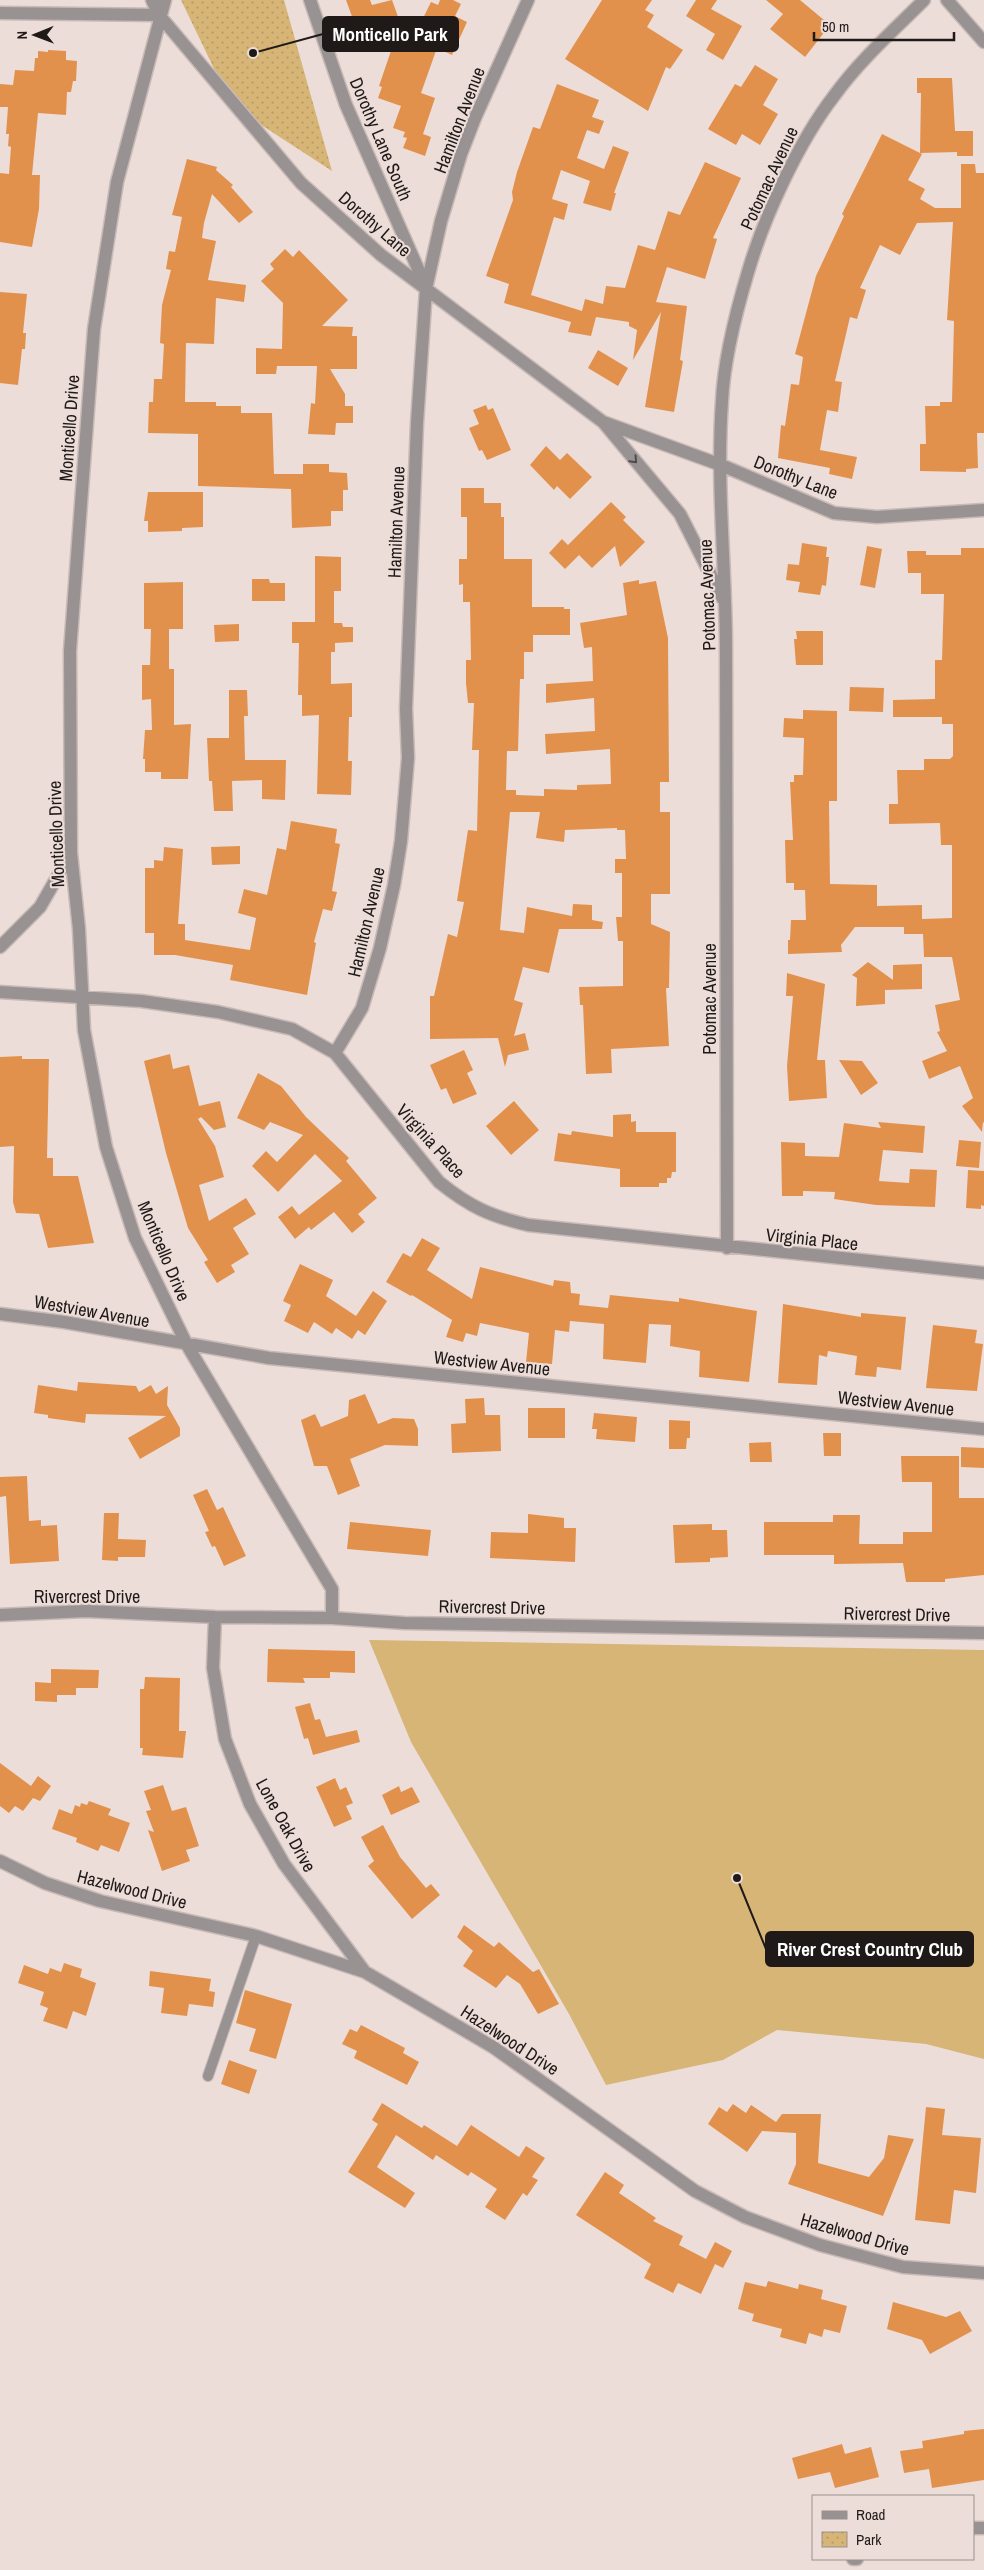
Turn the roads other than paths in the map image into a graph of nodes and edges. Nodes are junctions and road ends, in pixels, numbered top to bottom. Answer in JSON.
{"nodes":[{"id":1,"x":152,"y":0,"type":"edge"},
{"id":2,"x":165,"y":0,"type":"edge"},
{"id":3,"x":310,"y":0,"type":"edge"},
{"id":4,"x":528,"y":0,"type":"edge"},
{"id":5,"x":924,"y":0,"type":"edge"},
{"id":6,"x":947,"y":0,"type":"edge"},
{"id":7,"x":0,"y":13,"type":"edge"},
{"id":8,"x":159,"y":16,"type":"junction"},
{"id":9,"x":984,"y":42,"type":"edge"},
{"id":10,"x":426,"y":289,"type":"junction"},
{"id":11,"x":603,"y":422,"type":"junction"},
{"id":12,"x":721,"y":466,"type":"junction"},
{"id":13,"x":984,"y":510,"type":"edge"},
{"id":14,"x":725,"y":602,"type":"junction"},
{"id":15,"x":71,"y":853,"type":"junction"},
{"id":16,"x":0,"y":947,"type":"edge"},
{"id":17,"x":0,"y":992,"type":"edge"},
{"id":18,"x":81,"y":996,"type":"junction"},
{"id":19,"x":335,"y":1052,"type":"junction"},
{"id":20,"x":728,"y":1248,"type":"junction"},
{"id":21,"x":984,"y":1273,"type":"edge"},
{"id":22,"x":0,"y":1314,"type":"edge"},
{"id":23,"x":187,"y":1345,"type":"junction"},
{"id":24,"x":984,"y":1429,"type":"edge"},
{"id":25,"x":0,"y":1615,"type":"edge"},
{"id":26,"x":215,"y":1617,"type":"junction"},
{"id":27,"x":332,"y":1618,"type":"junction"},
{"id":28,"x":984,"y":1633,"type":"edge"},
{"id":29,"x":0,"y":1861,"type":"edge"},
{"id":30,"x":256,"y":1936,"type":"junction"},
{"id":31,"x":365,"y":1972,"type":"junction"},
{"id":32,"x":208,"y":2076,"type":"dead end"},
{"id":33,"x":984,"y":2274,"type":"edge"}],
"edges":[{"from":1,"to":8,"type":"street","name":"Dorothy Lane"},
{"from":2,"to":8,"type":"street","name":"Monticello Drive"},
{"from":3,"to":10,"type":"street","name":"Dorothy Lane South"},
{"from":4,"to":10,"type":"street","name":"Hamilton Avenue"},
{"from":5,"to":12,"type":"street","name":"Potomac Avenue"},
{"from":6,"to":9,"type":"street"},
{"from":7,"to":8,"type":"street"},
{"from":8,"to":10,"type":"street","name":"Dorothy Lane"},
{"from":8,"to":15,"type":"street","name":"Monticello Drive"},
{"from":10,"to":11,"type":"street","name":"Dorothy Lane"},
{"from":10,"to":19,"type":"street","name":"Hamilton Avenue"},
{"from":11,"to":12,"type":"street","name":"Dorothy Lane"},
{"from":11,"to":14,"type":"street","name":"Dorothy Lane","one_way":true},
{"from":12,"to":13,"type":"street","name":"Dorothy Lane"},
{"from":12,"to":14,"type":"street","name":"Potomac Avenue"},
{"from":14,"to":20,"type":"street","name":"Potomac Avenue"},
{"from":15,"to":16,"type":"street"},
{"from":15,"to":18,"type":"street","name":"Monticello Drive"},
{"from":17,"to":18,"type":"street","name":"Virginia Place"},
{"from":18,"to":19,"type":"street","name":"Virginia Place"},
{"from":18,"to":23,"type":"street","name":"Monticello Drive"},
{"from":19,"to":20,"type":"street","name":"Virginia Place"},
{"from":20,"to":21,"type":"street","name":"Virginia Place"},
{"from":22,"to":23,"type":"street","name":"Westview Avenue"},
{"from":23,"to":24,"type":"street","name":"Westview Avenue"},
{"from":23,"to":27,"type":"street","name":"Monticello Drive"},
{"from":25,"to":26,"type":"street","name":"Rivercrest Drive"},
{"from":26,"to":27,"type":"street","name":"Rivercrest Drive"},
{"from":26,"to":31,"type":"street","name":"Lone Oak Drive"},
{"from":27,"to":28,"type":"street","name":"Rivercrest Drive"},
{"from":29,"to":30,"type":"street","name":"Hazelwood Drive"},
{"from":30,"to":31,"type":"street","name":"Hazelwood Drive"},
{"from":30,"to":32,"type":"lane"},
{"from":31,"to":33,"type":"street","name":"Hazelwood Drive"}]}
